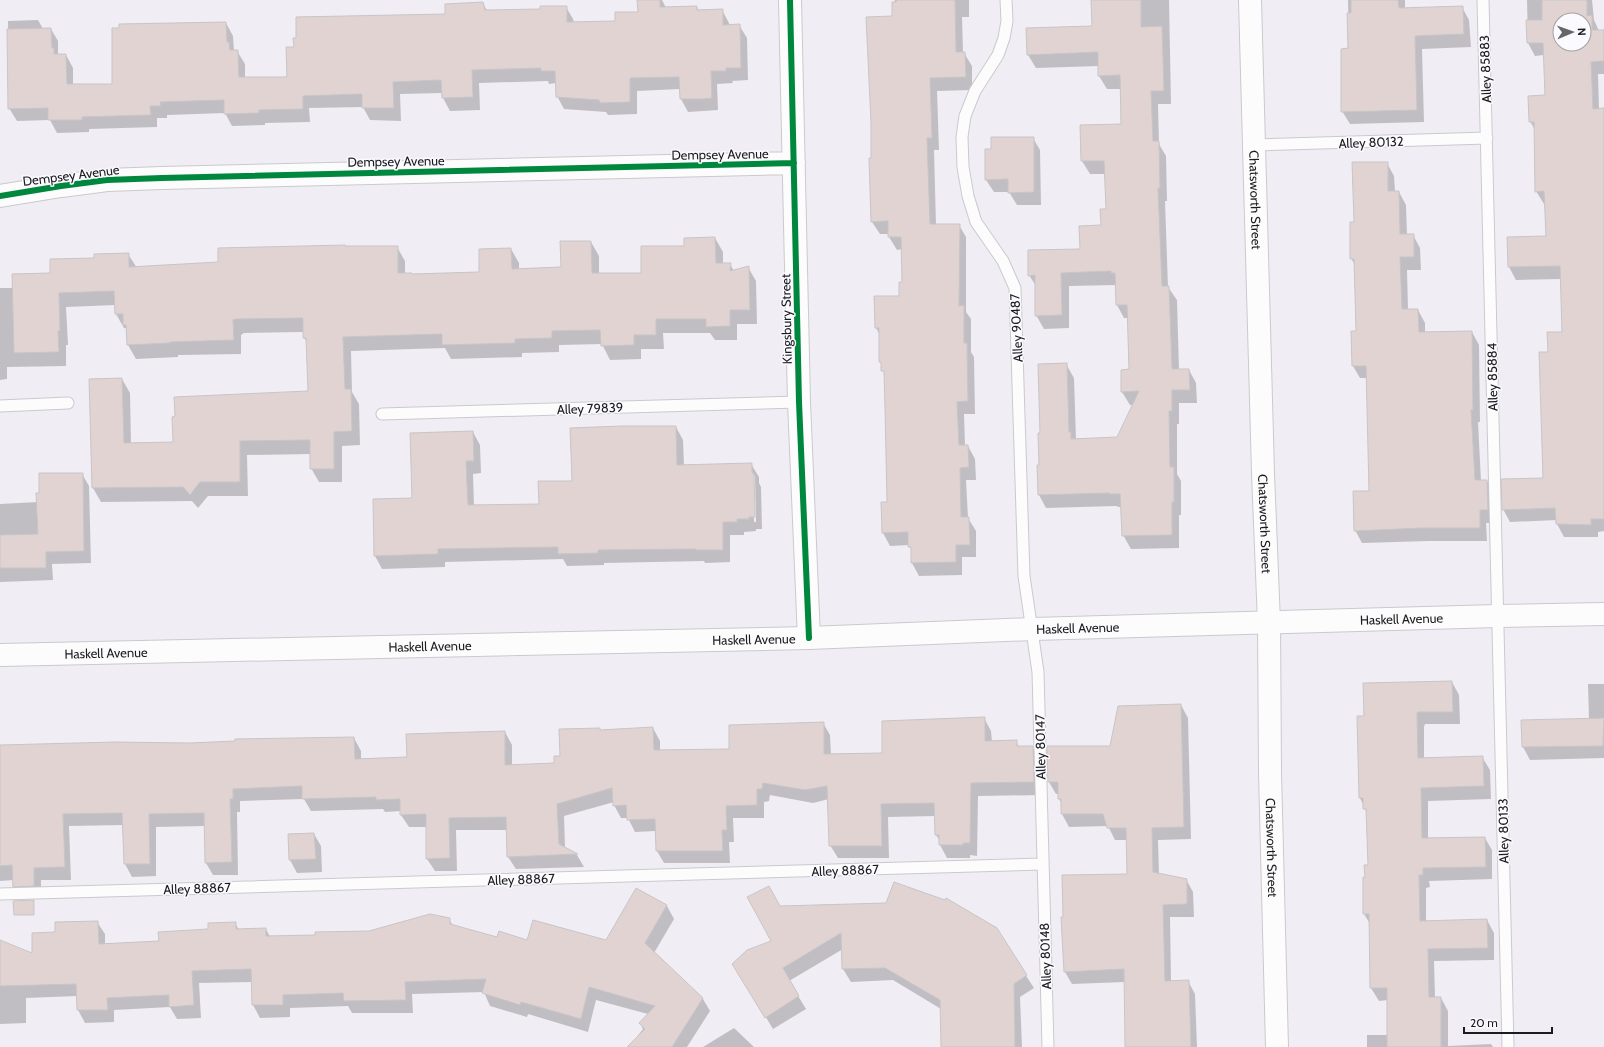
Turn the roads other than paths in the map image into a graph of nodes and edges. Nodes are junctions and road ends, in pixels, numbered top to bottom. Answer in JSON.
{"nodes":[{"id":1,"x":790,"y":0,"type":"edge"},
{"id":2,"x":1006,"y":0,"type":"edge"},
{"id":3,"x":1250,"y":0,"type":"edge"},
{"id":4,"x":1483,"y":0,"type":"edge"},
{"id":5,"x":1487,"y":138,"type":"junction"},
{"id":6,"x":1254,"y":145,"type":"junction"},
{"id":7,"x":794,"y":163,"type":"junction"},
{"id":8,"x":0,"y":196,"type":"edge"},
{"id":9,"x":799,"y":402,"type":"junction"},
{"id":10,"x":68,"y":404,"type":"dead end"},
{"id":11,"x":0,"y":406,"type":"edge"},
{"id":12,"x":382,"y":414,"type":"dead end"},
{"id":13,"x":1604,"y":614,"type":"edge"},
{"id":14,"x":1498,"y":616,"type":"junction"},
{"id":15,"x":1269,"y":623,"type":"junction"},
{"id":16,"x":1032,"y":629,"type":"junction"},
{"id":17,"x":809,"y":638,"type":"junction"},
{"id":18,"x":0,"y":656,"type":"edge"},
{"id":19,"x":1042,"y":864,"type":"junction"},
{"id":20,"x":0,"y":894,"type":"edge"},
{"id":21,"x":1048,"y":1047,"type":"edge"},
{"id":22,"x":1277,"y":1047,"type":"edge"},
{"id":23,"x":1508,"y":1047,"type":"edge"}],
"edges":[{"from":1,"to":7,"type":"main road","name":"Kingsbury Street"},
{"from":2,"to":16,"type":"lane","name":"Alley 90487"},
{"from":3,"to":6,"type":"main road","name":"Chatsworth Street"},
{"from":4,"to":5,"type":"lane","name":"Alley 85883"},
{"from":5,"to":6,"type":"lane","name":"Alley 80132"},
{"from":5,"to":14,"type":"lane","name":"Alley 85884"},
{"from":6,"to":15,"type":"main road","name":"Chatsworth Street"},
{"from":7,"to":8,"type":"main road","name":"Dempsey Avenue"},
{"from":7,"to":9,"type":"main road","name":"Kingsbury Street"},
{"from":9,"to":12,"type":"lane","name":"Alley 79839"},
{"from":9,"to":17,"type":"main road","name":"Kingsbury Street"},
{"from":10,"to":11,"type":"lane"},
{"from":13,"to":14,"type":"main road","name":"Haskell Avenue"},
{"from":14,"to":15,"type":"main road","name":"Haskell Avenue"},
{"from":14,"to":23,"type":"lane","name":"Alley 80133"},
{"from":15,"to":16,"type":"main road","name":"Haskell Avenue"},
{"from":15,"to":22,"type":"main road","name":"Chatsworth Street"},
{"from":16,"to":17,"type":"main road","name":"Haskell Avenue"},
{"from":16,"to":19,"type":"lane","name":"Alley 80147"},
{"from":17,"to":18,"type":"main road","name":"Haskell Avenue"},
{"from":19,"to":20,"type":"lane","name":"Alley 88867"},
{"from":19,"to":21,"type":"lane","name":"Alley 80148"}]}
